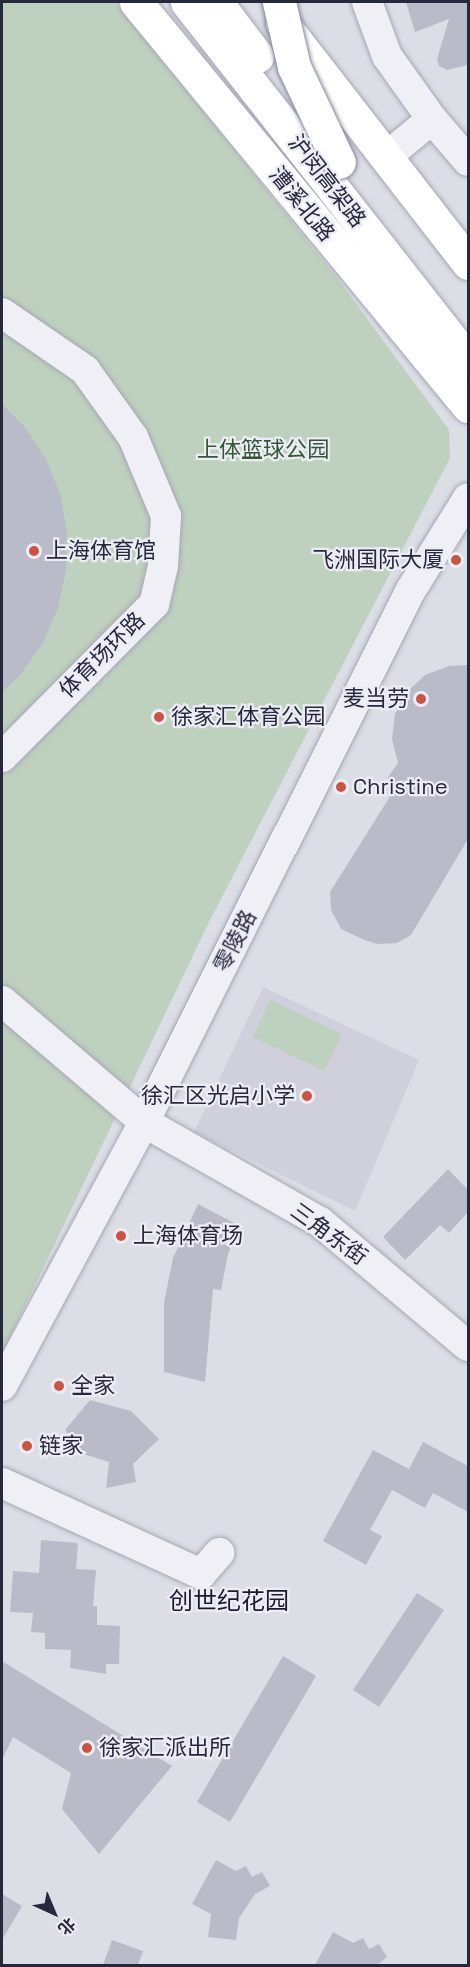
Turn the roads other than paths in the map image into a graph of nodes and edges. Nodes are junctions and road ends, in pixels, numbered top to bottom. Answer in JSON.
{"nodes":[{"id":1,"x":136,"y":2,"type":"edge"},
{"id":2,"x":187,"y":2,"type":"edge"},
{"id":3,"x":216,"y":2,"type":"edge"},
{"id":4,"x":367,"y":2,"type":"edge"},
{"id":5,"x":271,"y":4,"type":"edge"},
{"id":6,"x":432,"y":119,"type":"junction"},
{"id":7,"x":386,"y":157,"type":"junction"},
{"id":8,"x":468,"y":161,"type":"edge"},
{"id":9,"x":339,"y":162,"type":"junction"},
{"id":10,"x":468,"y":263,"type":"edge"},
{"id":11,"x":2,"y":313,"type":"edge"},
{"id":12,"x":468,"y":327,"type":"edge"},
{"id":13,"x":468,"y":361,"type":"edge"},
{"id":14,"x":468,"y":406,"type":"edge"},
{"id":15,"x":468,"y":498,"type":"edge"},
{"id":16,"x":2,"y":756,"type":"edge"},
{"id":17,"x":2,"y":1001,"type":"edge"},
{"id":18,"x":144,"y":1122,"type":"junction"},
{"id":19,"x":468,"y":1346,"type":"edge"},
{"id":20,"x":2,"y":1386,"type":"edge"},
{"id":21,"x":2,"y":1483,"type":"edge"},
{"id":22,"x":219,"y":1553,"type":"dead end"}],
"edges":[{"from":1,"to":14,"type":"main road","name":"漕溪北路"},
{"from":2,"to":13,"type":"main road","name":"沪闵高架路"},
{"from":3,"to":9,"type":"main road","bridge":true},
{"from":4,"to":6,"type":"street"},
{"from":5,"to":7,"type":"main road"},
{"from":5,"to":9,"type":"main road","bridge":true},
{"from":6,"to":7,"type":"street"},
{"from":6,"to":8,"type":"street"},
{"from":7,"to":10,"type":"main road"},
{"from":9,"to":12,"type":"main road"},
{"from":11,"to":16,"type":"street","name":"体育场环路"},
{"from":15,"to":18,"type":"street","name":"零陵路"},
{"from":17,"to":18,"type":"street","name":"三角东街"},
{"from":18,"to":19,"type":"street","name":"三角东街"},
{"from":18,"to":20,"type":"street","name":"零陵路"},
{"from":21,"to":22,"type":"street"}]}
